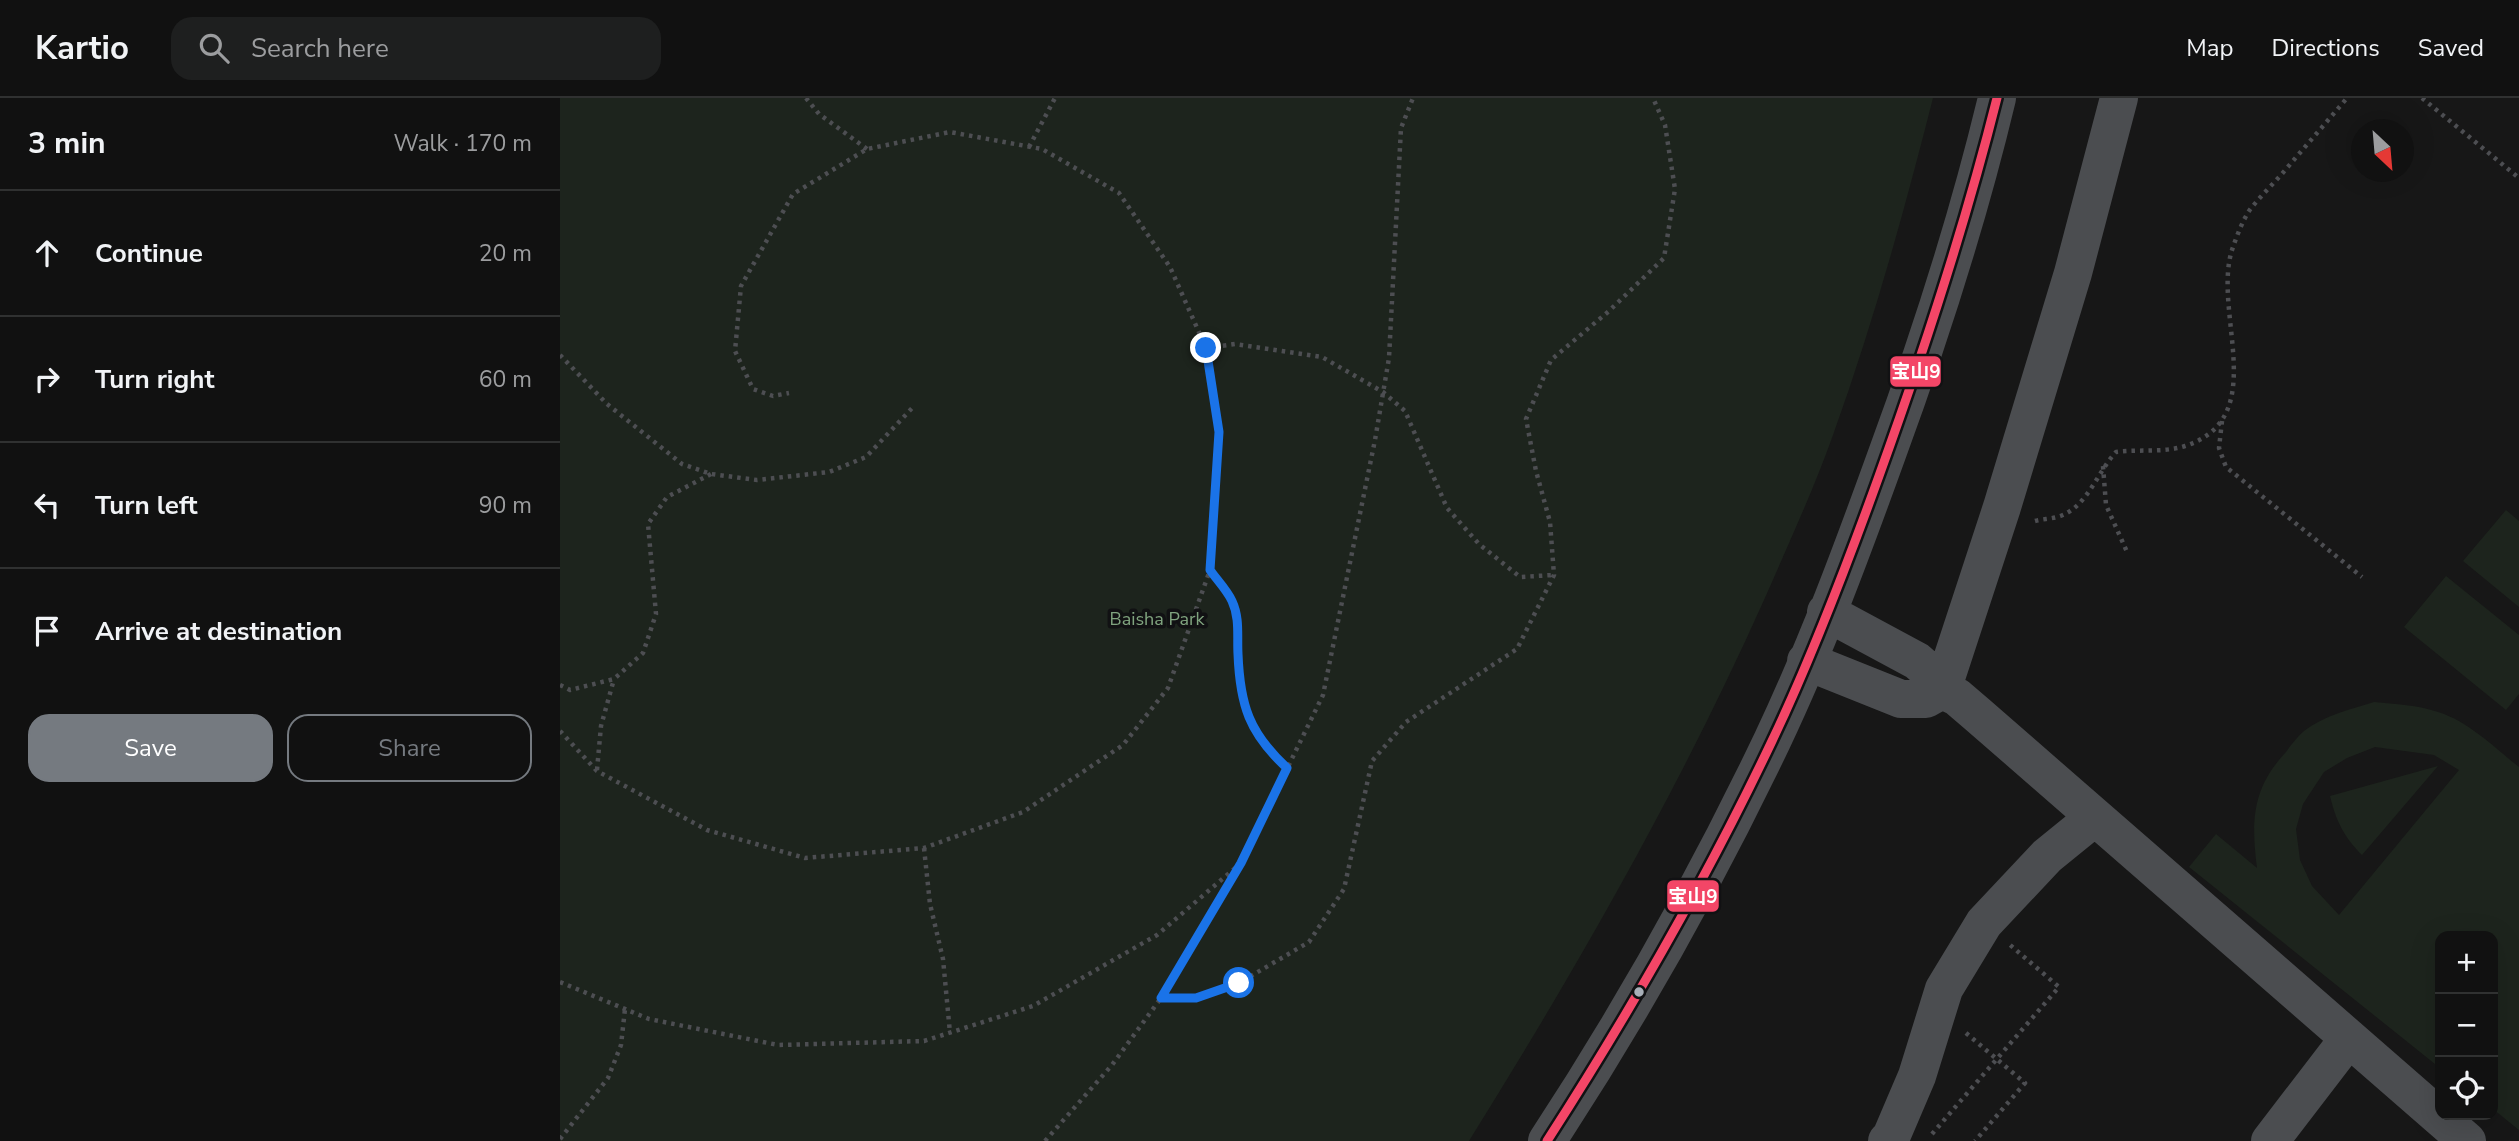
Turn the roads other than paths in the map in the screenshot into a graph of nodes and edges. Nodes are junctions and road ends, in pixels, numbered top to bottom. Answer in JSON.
{"nodes":[{"id":1,"x":1997,"y":98,"type":"edge"},
{"id":2,"x":2119,"y":98,"type":"edge"},
{"id":3,"x":1826,"y":612,"type":"junction"},
{"id":4,"x":1806,"y":661,"type":"junction"},
{"id":5,"x":1942,"y":690,"type":"junction"},
{"id":6,"x":2095,"y":817,"type":"junction"},
{"id":7,"x":2349,"y":1038,"type":"junction"},
{"id":8,"x":1547,"y":1141,"type":"edge"},
{"id":9,"x":1887,"y":1141,"type":"edge"},
{"id":10,"x":2270,"y":1141,"type":"edge"},
{"id":11,"x":2467,"y":1141,"type":"edge"}],
"edges":[{"from":1,"to":3,"type":"street"},
{"from":2,"to":5,"type":"street"},
{"from":3,"to":4,"type":"street"},
{"from":3,"to":5,"type":"street"},
{"from":4,"to":5,"type":"street"},
{"from":4,"to":8,"type":"street"},
{"from":5,"to":6,"type":"street"},
{"from":6,"to":7,"type":"street"},
{"from":6,"to":9,"type":"street"},
{"from":7,"to":10,"type":"street"},
{"from":7,"to":11,"type":"street"}]}
